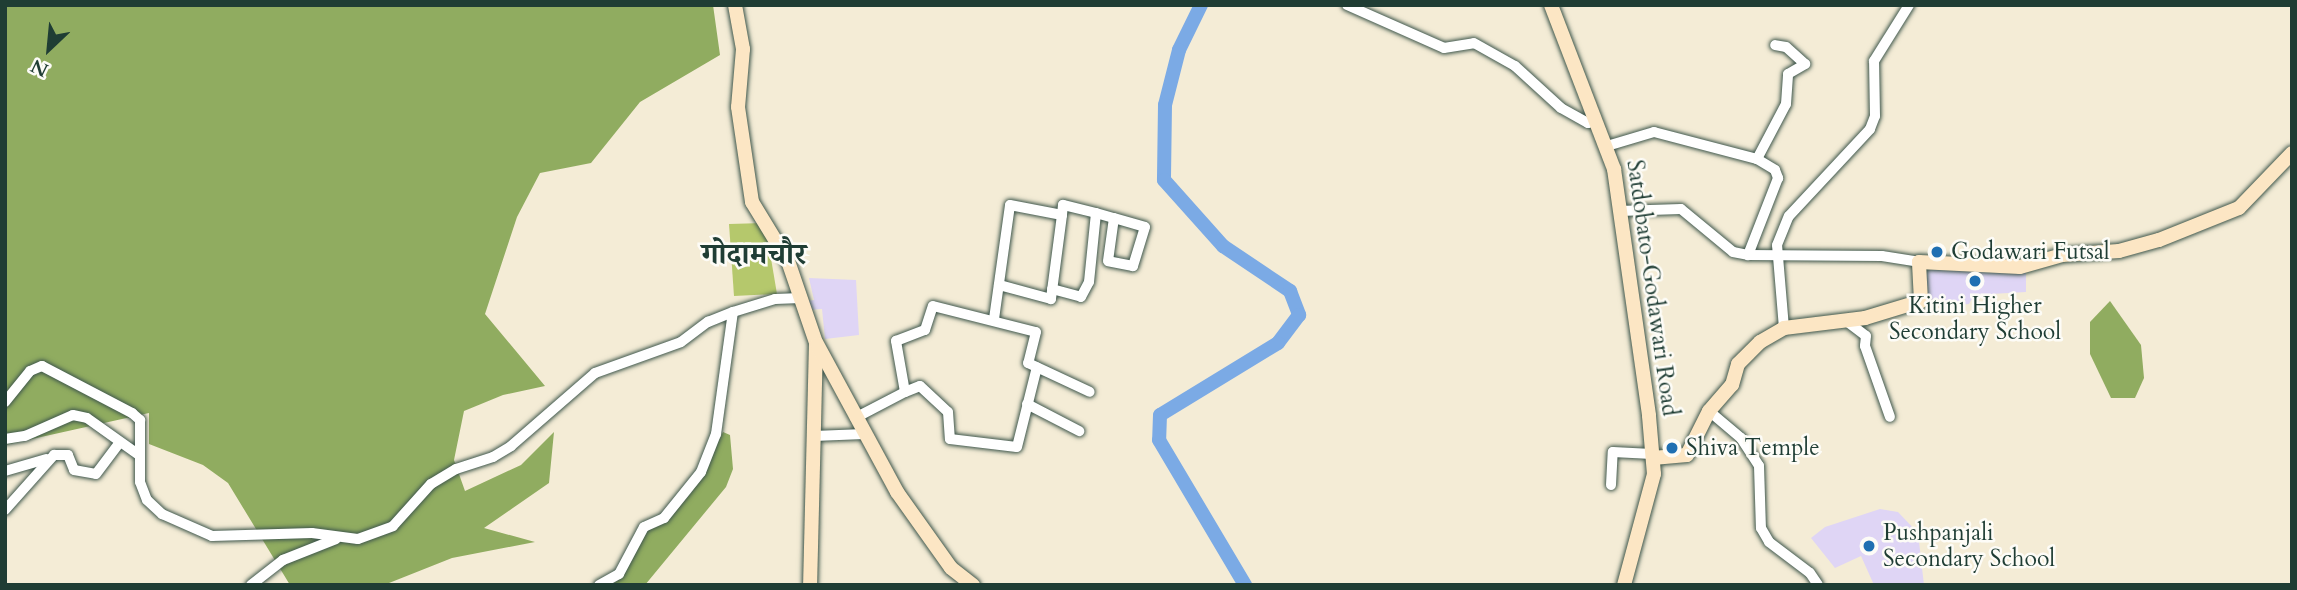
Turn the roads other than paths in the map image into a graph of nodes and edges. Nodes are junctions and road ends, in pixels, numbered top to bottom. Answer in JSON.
{"nodes":[{"id":1,"x":735,"y":5,"type":"edge"},
{"id":2,"x":1347,"y":5,"type":"edge"},
{"id":3,"x":1551,"y":5,"type":"edge"},
{"id":4,"x":1909,"y":5,"type":"edge"},
{"id":5,"x":1774,"y":45,"type":"dead end"},
{"id":6,"x":1596,"y":119,"type":"junction"},
{"id":7,"x":1607,"y":146,"type":"junction"},
{"id":8,"x":2292,"y":153,"type":"edge"},
{"id":9,"x":1757,"y":159,"type":"junction"},
{"id":10,"x":1619,"y":211,"type":"junction"},
{"id":11,"x":1096,"y":214,"type":"junction"},
{"id":12,"x":1062,"y":215,"type":"junction"},
{"id":13,"x":1114,"y":218,"type":"junction"},
{"id":14,"x":1748,"y":255,"type":"junction"},
{"id":15,"x":1779,"y":257,"type":"junction"},
{"id":16,"x":1919,"y":262,"type":"junction"},
{"id":17,"x":999,"y":285,"type":"junction"},
{"id":18,"x":1052,"y":289,"type":"junction"},
{"id":19,"x":801,"y":298,"type":"junction"},
{"id":20,"x":733,"y":312,"type":"junction"},
{"id":21,"x":994,"y":319,"type":"junction"},
{"id":22,"x":1845,"y":320,"type":"junction"},
{"id":23,"x":1784,"y":328,"type":"junction"},
{"id":24,"x":816,"y":343,"type":"junction"},
{"id":25,"x":1037,"y":367,"type":"junction"},
{"id":26,"x":905,"y":392,"type":"junction"},
{"id":27,"x":1090,"y":392,"type":"dead end"},
{"id":28,"x":5,"y":402,"type":"edge"},
{"id":29,"x":1027,"y":404,"type":"junction"},
{"id":30,"x":1709,"y":411,"type":"junction"},
{"id":31,"x":1890,"y":417,"type":"dead end"},
{"id":32,"x":855,"y":418,"type":"junction"},
{"id":33,"x":1079,"y":431,"type":"dead end"},
{"id":34,"x":864,"y":434,"type":"junction"},
{"id":35,"x":814,"y":436,"type":"junction"},
{"id":36,"x":5,"y":439,"type":"edge"},
{"id":37,"x":118,"y":443,"type":"junction"},
{"id":38,"x":139,"y":456,"type":"junction"},
{"id":39,"x":1653,"y":456,"type":"junction"},
{"id":40,"x":47,"y":459,"type":"junction"},
{"id":41,"x":5,"y":471,"type":"edge"},
{"id":42,"x":1611,"y":485,"type":"dead end"},
{"id":43,"x":5,"y":510,"type":"edge"},
{"id":44,"x":337,"y":539,"type":"junction"},
{"id":45,"x":251,"y":585,"type":"edge"},
{"id":46,"x":599,"y":585,"type":"edge"},
{"id":47,"x":810,"y":585,"type":"edge"},
{"id":48,"x":973,"y":585,"type":"edge"},
{"id":49,"x":1624,"y":585,"type":"edge"},
{"id":50,"x":1818,"y":585,"type":"edge"}],
"edges":[{"from":1,"to":19,"type":"street"},
{"from":2,"to":6,"type":"street"},
{"from":3,"to":6,"type":"street","name":"Satdobato-Godawari Road"},
{"from":4,"to":15,"type":"street"},
{"from":5,"to":9,"type":"street"},
{"from":6,"to":7,"type":"street","name":"Satdobato-Godawari Road"},
{"from":7,"to":9,"type":"street"},
{"from":7,"to":10,"type":"street","name":"Satdobato-Godawari Road"},
{"from":8,"to":16,"type":"street"},
{"from":9,"to":14,"type":"street"},
{"from":10,"to":14,"type":"street"},
{"from":10,"to":39,"type":"street","name":"Satdobato-Godawari Road"},
{"from":11,"to":12,"type":"street"},
{"from":11,"to":13,"type":"street"},
{"from":11,"to":18,"type":"street"},
{"from":12,"to":17,"type":"street"},
{"from":12,"to":18,"type":"street"},
{"from":13,"to":13,"type":"street"},
{"from":14,"to":15,"type":"street"},
{"from":15,"to":16,"type":"street"},
{"from":15,"to":23,"type":"street"},
{"from":16,"to":22,"type":"street"},
{"from":17,"to":18,"type":"street"},
{"from":17,"to":21,"type":"street"},
{"from":19,"to":20,"type":"street"},
{"from":19,"to":24,"type":"street"},
{"from":20,"to":44,"type":"street"},
{"from":20,"to":46,"type":"street"},
{"from":21,"to":25,"type":"street"},
{"from":21,"to":26,"type":"street"},
{"from":22,"to":23,"type":"street"},
{"from":22,"to":31,"type":"street"},
{"from":23,"to":30,"type":"street"},
{"from":24,"to":32,"type":"street"},
{"from":24,"to":35,"type":"street"},
{"from":25,"to":27,"type":"street"},
{"from":25,"to":29,"type":"street"},
{"from":26,"to":29,"type":"street"},
{"from":26,"to":32,"type":"street"},
{"from":28,"to":38,"type":"street"},
{"from":29,"to":33,"type":"street"},
{"from":30,"to":39,"type":"street"},
{"from":30,"to":50,"type":"street"},
{"from":32,"to":34,"type":"street"},
{"from":34,"to":35,"type":"street"},
{"from":34,"to":48,"type":"street"},
{"from":35,"to":47,"type":"street"},
{"from":36,"to":37,"type":"street"},
{"from":37,"to":38,"type":"street"},
{"from":37,"to":40,"type":"street"},
{"from":38,"to":44,"type":"street"},
{"from":39,"to":42,"type":"street"},
{"from":39,"to":49,"type":"street","name":"Satdobato-Godawari Road"},
{"from":40,"to":41,"type":"street"},
{"from":40,"to":43,"type":"street"},
{"from":44,"to":45,"type":"street"}]}
